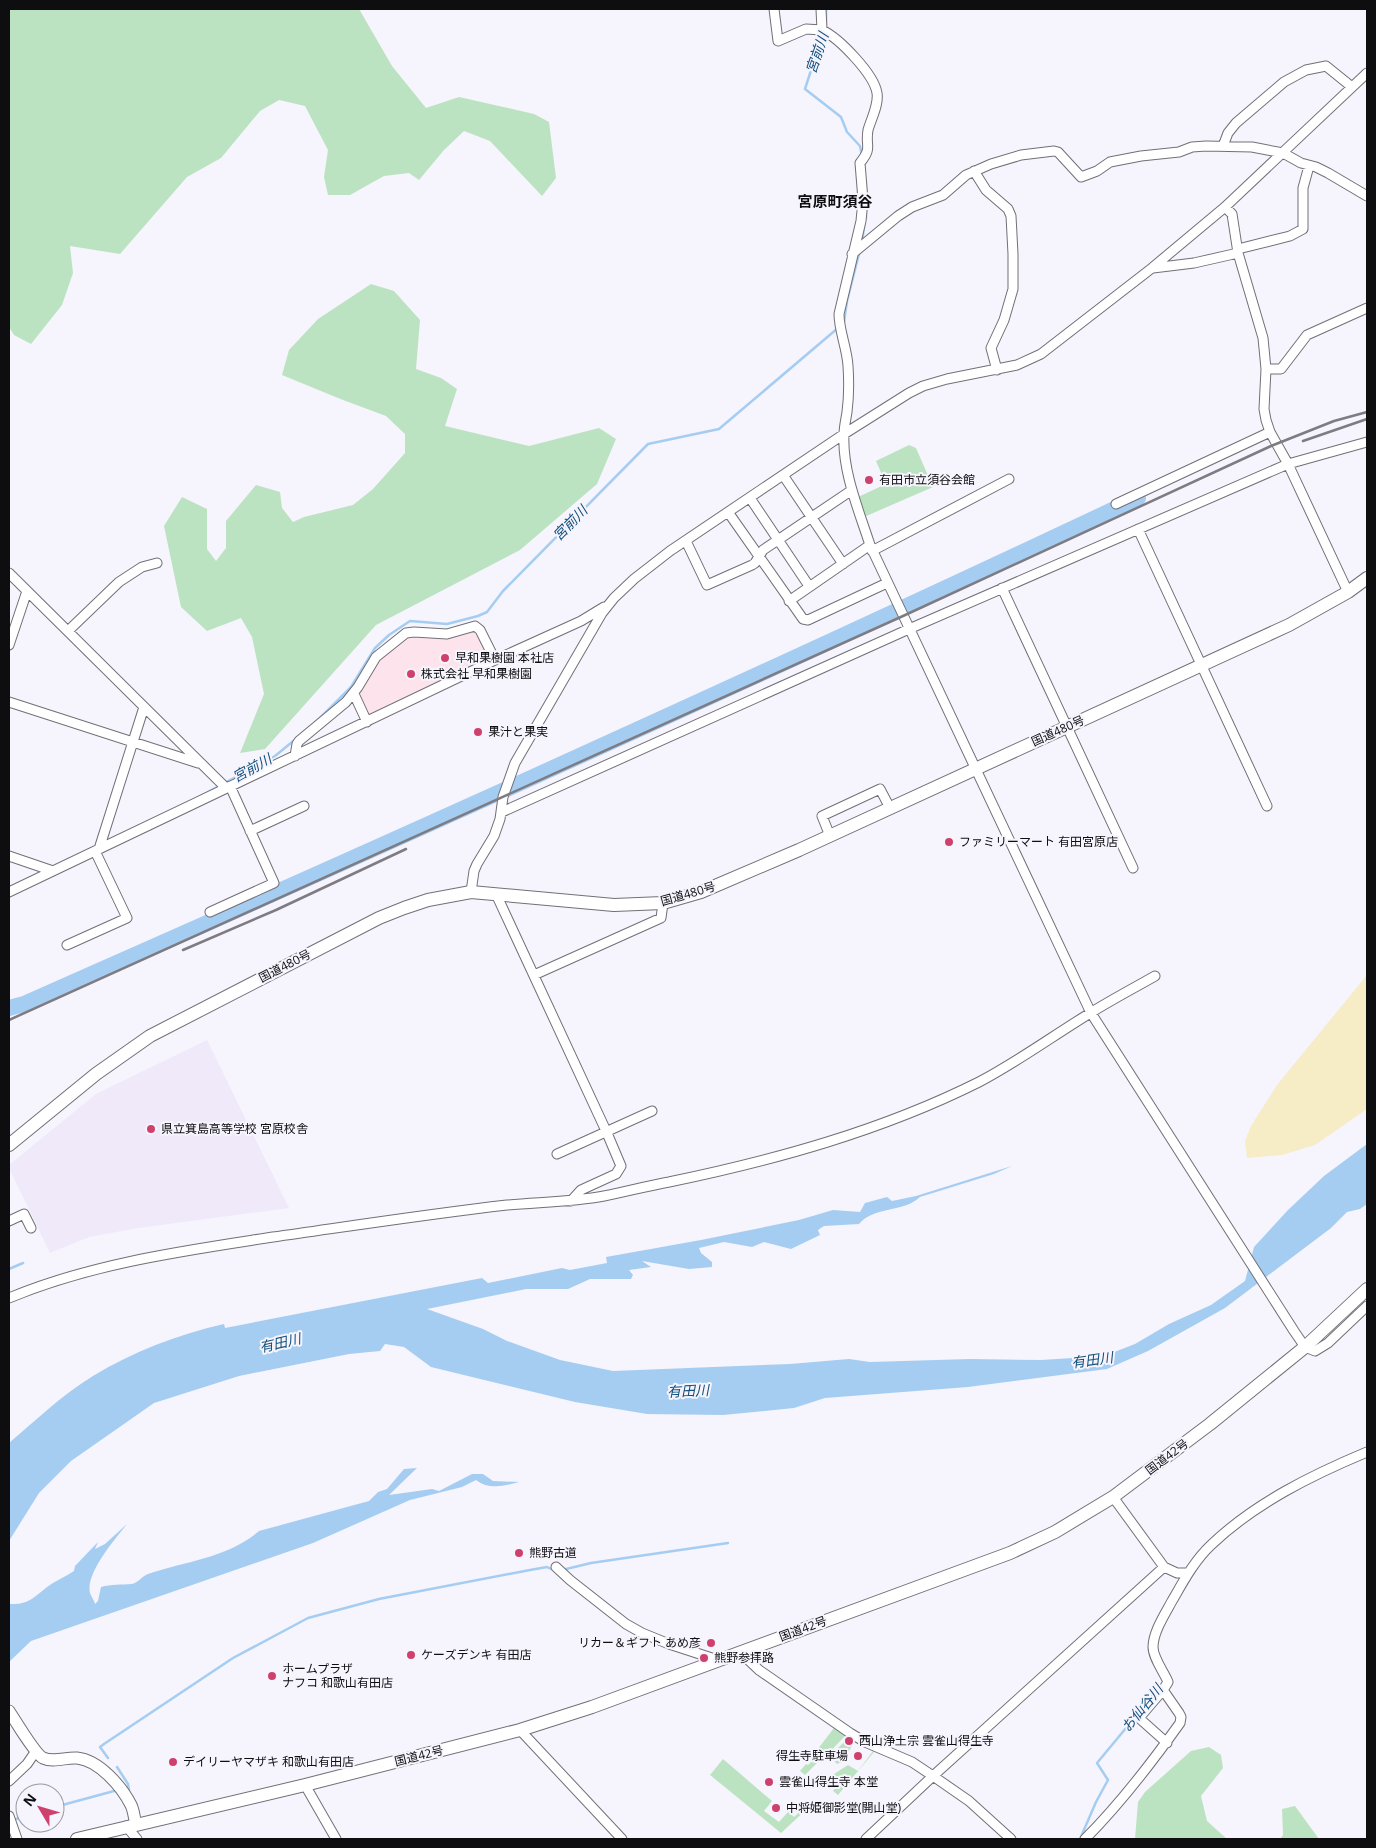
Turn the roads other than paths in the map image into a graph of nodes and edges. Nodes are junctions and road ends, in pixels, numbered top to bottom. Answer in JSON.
{"nodes":[{"id":1,"x":774,"y":9,"type":"edge"},
{"id":2,"x":821,"y":9,"type":"edge"},
{"id":3,"x":822,"y":30,"type":"junction"},
{"id":4,"x":1367,"y":73,"type":"edge"},
{"id":5,"x":1352,"y":87,"type":"junction"},
{"id":6,"x":1223,"y":146,"type":"junction"},
{"id":7,"x":1283,"y":152,"type":"junction"},
{"id":8,"x":1309,"y":166,"type":"junction"},
{"id":9,"x":974,"y":171,"type":"junction"},
{"id":10,"x":1367,"y":196,"type":"edge"},
{"id":11,"x":1225,"y":207,"type":"junction"},
{"id":12,"x":1238,"y":251,"type":"junction"},
{"id":13,"x":852,"y":254,"type":"junction"},
{"id":14,"x":1152,"y":268,"type":"junction"},
{"id":15,"x":1367,"y":308,"type":"edge"},
{"id":16,"x":1266,"y":369,"type":"junction"},
{"id":17,"x":997,"y":370,"type":"junction"},
{"id":18,"x":1270,"y":432,"type":"junction"},
{"id":19,"x":844,"y":434,"type":"junction"},
{"id":20,"x":1367,"y":442,"type":"edge"},
{"id":21,"x":1288,"y":464,"type":"junction"},
{"id":22,"x":783,"y":475,"type":"junction"},
{"id":23,"x":1010,"y":479,"type":"dead end"},
{"id":24,"x":852,"y":490,"type":"junction"},
{"id":25,"x":750,"y":498,"type":"junction"},
{"id":26,"x":1116,"y":504,"type":"dead end"},
{"id":27,"x":728,"y":512,"type":"junction"},
{"id":28,"x":812,"y":517,"type":"junction"},
{"id":29,"x":1138,"y":529,"type":"junction"},
{"id":30,"x":778,"y":540,"type":"junction"},
{"id":31,"x":686,"y":541,"type":"junction"},
{"id":32,"x":871,"y":548,"type":"junction"},
{"id":33,"x":758,"y":556,"type":"junction"},
{"id":34,"x":158,"y":563,"type":"dead end"},
{"id":35,"x":843,"y":564,"type":"junction"},
{"id":36,"x":9,"y":573,"type":"edge"},
{"id":37,"x":1367,"y":578,"type":"edge"},
{"id":38,"x":887,"y":583,"type":"junction"},
{"id":39,"x":809,"y":586,"type":"junction"},
{"id":40,"x":1002,"y":588,"type":"junction"},
{"id":41,"x":27,"y":591,"type":"junction"},
{"id":42,"x":1348,"y":592,"type":"junction"},
{"id":43,"x":789,"y":601,"type":"junction"},
{"id":44,"x":608,"y":605,"type":"junction"},
{"id":45,"x":68,"y":631,"type":"junction"},
{"id":46,"x":911,"y":633,"type":"junction"},
{"id":47,"x":9,"y":645,"type":"edge"},
{"id":48,"x":495,"y":660,"type":"junction"},
{"id":49,"x":1202,"y":666,"type":"junction"},
{"id":50,"x":354,"y":694,"type":"junction"},
{"id":51,"x":9,"y":702,"type":"edge"},
{"id":52,"x":144,"y":707,"type":"junction"},
{"id":53,"x":366,"y":722,"type":"junction"},
{"id":54,"x":1066,"y":728,"type":"junction"},
{"id":55,"x":133,"y":742,"type":"junction"},
{"id":56,"x":295,"y":756,"type":"junction"},
{"id":57,"x":201,"y":764,"type":"junction"},
{"id":58,"x":975,"y":769,"type":"junction"},
{"id":59,"x":228,"y":787,"type":"junction"},
{"id":60,"x":304,"y":806,"type":"dead end"},
{"id":61,"x":1267,"y":806,"type":"dead end"},
{"id":62,"x":890,"y":808,"type":"junction"},
{"id":63,"x":502,"y":812,"type":"junction"},
{"id":64,"x":250,"y":831,"type":"junction"},
{"id":65,"x":830,"y":836,"type":"junction"},
{"id":66,"x":97,"y":850,"type":"junction"},
{"id":67,"x":9,"y":856,"type":"edge"},
{"id":68,"x":1133,"y":868,"type":"dead end"},
{"id":69,"x":53,"y":871,"type":"junction"},
{"id":70,"x":9,"y":892,"type":"edge"},
{"id":71,"x":471,"y":892,"type":"junction"},
{"id":72,"x":496,"y":894,"type":"junction"},
{"id":73,"x":663,"y":903,"type":"junction"},
{"id":74,"x":210,"y":912,"type":"dead end"},
{"id":75,"x":67,"y":945,"type":"dead end"},
{"id":76,"x":534,"y":975,"type":"junction"},
{"id":77,"x":1155,"y":976,"type":"dead end"},
{"id":78,"x":1091,"y":1013,"type":"junction"},
{"id":79,"x":652,"y":1111,"type":"dead end"},
{"id":80,"x":607,"y":1133,"type":"junction"},
{"id":81,"x":9,"y":1145,"type":"edge"},
{"id":82,"x":557,"y":1154,"type":"dead end"},
{"id":83,"x":571,"y":1201,"type":"junction"},
{"id":84,"x":9,"y":1221,"type":"edge"},
{"id":85,"x":31,"y":1228,"type":"dead end"},
{"id":86,"x":1367,"y":1289,"type":"edge"},
{"id":87,"x":9,"y":1298,"type":"edge"},
{"id":88,"x":1367,"y":1306,"type":"edge"},
{"id":89,"x":1305,"y":1347,"type":"junction"},
{"id":90,"x":1367,"y":1452,"type":"edge"},
{"id":91,"x":1113,"y":1498,"type":"junction"},
{"id":92,"x":556,"y":1567,"type":"dead end"},
{"id":93,"x":1164,"y":1567,"type":"junction"},
{"id":94,"x":1188,"y":1573,"type":"junction"},
{"id":95,"x":740,"y":1652,"type":"junction"},
{"id":96,"x":718,"y":1660,"type":"junction"},
{"id":97,"x":1163,"y":1690,"type":"junction"},
{"id":98,"x":9,"y":1711,"type":"edge"},
{"id":99,"x":520,"y":1730,"type":"junction"},
{"id":100,"x":1166,"y":1742,"type":"junction"},
{"id":101,"x":34,"y":1748,"type":"junction"},
{"id":102,"x":933,"y":1776,"type":"junction"},
{"id":103,"x":9,"y":1781,"type":"edge"},
{"id":104,"x":305,"y":1785,"type":"junction"},
{"id":105,"x":9,"y":1816,"type":"edge"},
{"id":106,"x":131,"y":1825,"type":"junction"},
{"id":107,"x":17,"y":1839,"type":"edge"},
{"id":108,"x":77,"y":1839,"type":"edge"},
{"id":109,"x":137,"y":1839,"type":"edge"},
{"id":110,"x":336,"y":1839,"type":"edge"},
{"id":111,"x":622,"y":1839,"type":"edge"},
{"id":112,"x":866,"y":1839,"type":"edge"},
{"id":113,"x":1011,"y":1839,"type":"edge"},
{"id":114,"x":1085,"y":1839,"type":"edge"}],
"edges":[{"from":1,"to":3,"type":"street"},
{"from":2,"to":3,"type":"street"},
{"from":3,"to":13,"type":"street"},
{"from":4,"to":5,"type":"street"},
{"from":5,"to":6,"type":"street"},
{"from":5,"to":7,"type":"street"},
{"from":6,"to":7,"type":"street"},
{"from":6,"to":9,"type":"street"},
{"from":7,"to":8,"type":"street"},
{"from":7,"to":11,"type":"street"},
{"from":8,"to":10,"type":"street"},
{"from":8,"to":12,"type":"street"},
{"from":9,"to":13,"type":"street"},
{"from":9,"to":17,"type":"street"},
{"from":11,"to":12,"type":"street"},
{"from":11,"to":14,"type":"street"},
{"from":12,"to":14,"type":"street"},
{"from":12,"to":16,"type":"street"},
{"from":13,"to":19,"type":"street"},
{"from":14,"to":17,"type":"street"},
{"from":15,"to":16,"type":"street"},
{"from":16,"to":18,"type":"street"},
{"from":17,"to":19,"type":"street"},
{"from":18,"to":21,"type":"street"},
{"from":18,"to":26,"type":"street"},
{"from":19,"to":22,"type":"street"},
{"from":19,"to":24,"type":"street"},
{"from":20,"to":21,"type":"street"},
{"from":21,"to":29,"type":"street"},
{"from":21,"to":42,"type":"street"},
{"from":22,"to":25,"type":"street"},
{"from":22,"to":28,"type":"street"},
{"from":23,"to":32,"type":"street"},
{"from":24,"to":28,"type":"street"},
{"from":24,"to":32,"type":"street"},
{"from":25,"to":27,"type":"street"},
{"from":25,"to":30,"type":"street"},
{"from":27,"to":31,"type":"street"},
{"from":27,"to":33,"type":"street"},
{"from":28,"to":30,"type":"street"},
{"from":28,"to":35,"type":"street"},
{"from":29,"to":40,"type":"street"},
{"from":29,"to":49,"type":"street"},
{"from":30,"to":33,"type":"street"},
{"from":30,"to":39,"type":"street"},
{"from":31,"to":33,"type":"street"},
{"from":31,"to":44,"type":"street"},
{"from":32,"to":35,"type":"street"},
{"from":32,"to":38,"type":"street"},
{"from":33,"to":43,"type":"street"},
{"from":34,"to":45,"type":"street"},
{"from":35,"to":39,"type":"street"},
{"from":36,"to":41,"type":"street"},
{"from":37,"to":42,"type":"highway","name":"国道480号"},
{"from":38,"to":43,"type":"street"},
{"from":38,"to":46,"type":"street"},
{"from":39,"to":43,"type":"street"},
{"from":40,"to":46,"type":"street"},
{"from":40,"to":54,"type":"street"},
{"from":41,"to":45,"type":"street"},
{"from":41,"to":47,"type":"street"},
{"from":42,"to":49,"type":"highway","name":"国道480号"},
{"from":44,"to":48,"type":"street"},
{"from":44,"to":63,"type":"street"},
{"from":45,"to":52,"type":"street"},
{"from":46,"to":58,"type":"street"},
{"from":46,"to":63,"type":"street"},
{"from":48,"to":50,"type":"street"},
{"from":48,"to":53,"type":"street"},
{"from":49,"to":54,"type":"highway","name":"国道480号"},
{"from":49,"to":61,"type":"street"},
{"from":50,"to":53,"type":"street"},
{"from":50,"to":56,"type":"street"},
{"from":51,"to":55,"type":"street"},
{"from":52,"to":55,"type":"street"},
{"from":52,"to":57,"type":"street"},
{"from":53,"to":56,"type":"street"},
{"from":54,"to":58,"type":"highway","name":"国道480号"},
{"from":54,"to":68,"type":"street"},
{"from":55,"to":57,"type":"street"},
{"from":55,"to":66,"type":"street"},
{"from":56,"to":59,"type":"street"},
{"from":57,"to":59,"type":"street"},
{"from":58,"to":62,"type":"highway","name":"国道480号"},
{"from":58,"to":78,"type":"street"},
{"from":59,"to":64,"type":"street"},
{"from":59,"to":66,"type":"street"},
{"from":60,"to":64,"type":"street"},
{"from":62,"to":65,"type":"highway","name":"国道480号"},
{"from":62,"to":65,"type":"street"},
{"from":63,"to":71,"type":"street"},
{"from":64,"to":74,"type":"street"},
{"from":65,"to":73,"type":"highway","name":"国道480号"},
{"from":66,"to":69,"type":"street"},
{"from":66,"to":75,"type":"street"},
{"from":67,"to":69,"type":"street"},
{"from":69,"to":70,"type":"street"},
{"from":71,"to":72,"type":"highway","name":"国道480号"},
{"from":71,"to":81,"type":"highway","name":"国道480号"},
{"from":72,"to":73,"type":"highway","name":"国道480号"},
{"from":72,"to":76,"type":"street"},
{"from":73,"to":76,"type":"street"},
{"from":76,"to":80,"type":"street"},
{"from":77,"to":78,"type":"street"},
{"from":78,"to":83,"type":"street"},
{"from":78,"to":89,"type":"street"},
{"from":79,"to":80,"type":"street"},
{"from":80,"to":82,"type":"street"},
{"from":80,"to":83,"type":"street"},
{"from":83,"to":87,"type":"street"},
{"from":84,"to":85,"type":"street"},
{"from":86,"to":89,"type":"highway","name":"国道42号"},
{"from":88,"to":89,"type":"street"},
{"from":89,"to":91,"type":"highway","name":"国道42号"},
{"from":90,"to":94,"type":"street"},
{"from":91,"to":93,"type":"street"},
{"from":91,"to":95,"type":"highway","name":"国道42号"},
{"from":92,"to":96,"type":"street"},
{"from":93,"to":94,"type":"street"},
{"from":93,"to":102,"type":"street"},
{"from":94,"to":97,"type":"street"},
{"from":95,"to":96,"type":"highway","name":"国道42号"},
{"from":95,"to":102,"type":"street"},
{"from":96,"to":99,"type":"highway","name":"国道42号"},
{"from":97,"to":100,"type":"street"},
{"from":97,"to":100,"type":"street"},
{"from":98,"to":101,"type":"main road"},
{"from":99,"to":104,"type":"highway","name":"国道42号"},
{"from":99,"to":111,"type":"street"},
{"from":100,"to":114,"type":"street"},
{"from":101,"to":103,"type":"street"},
{"from":101,"to":106,"type":"main road"},
{"from":102,"to":112,"type":"street"},
{"from":102,"to":113,"type":"street"},
{"from":104,"to":106,"type":"highway","name":"国道42号"},
{"from":104,"to":110,"type":"street"},
{"from":105,"to":107,"type":"street"},
{"from":106,"to":108,"type":"highway","name":"国道42号"},
{"from":106,"to":109,"type":"street"}]}
